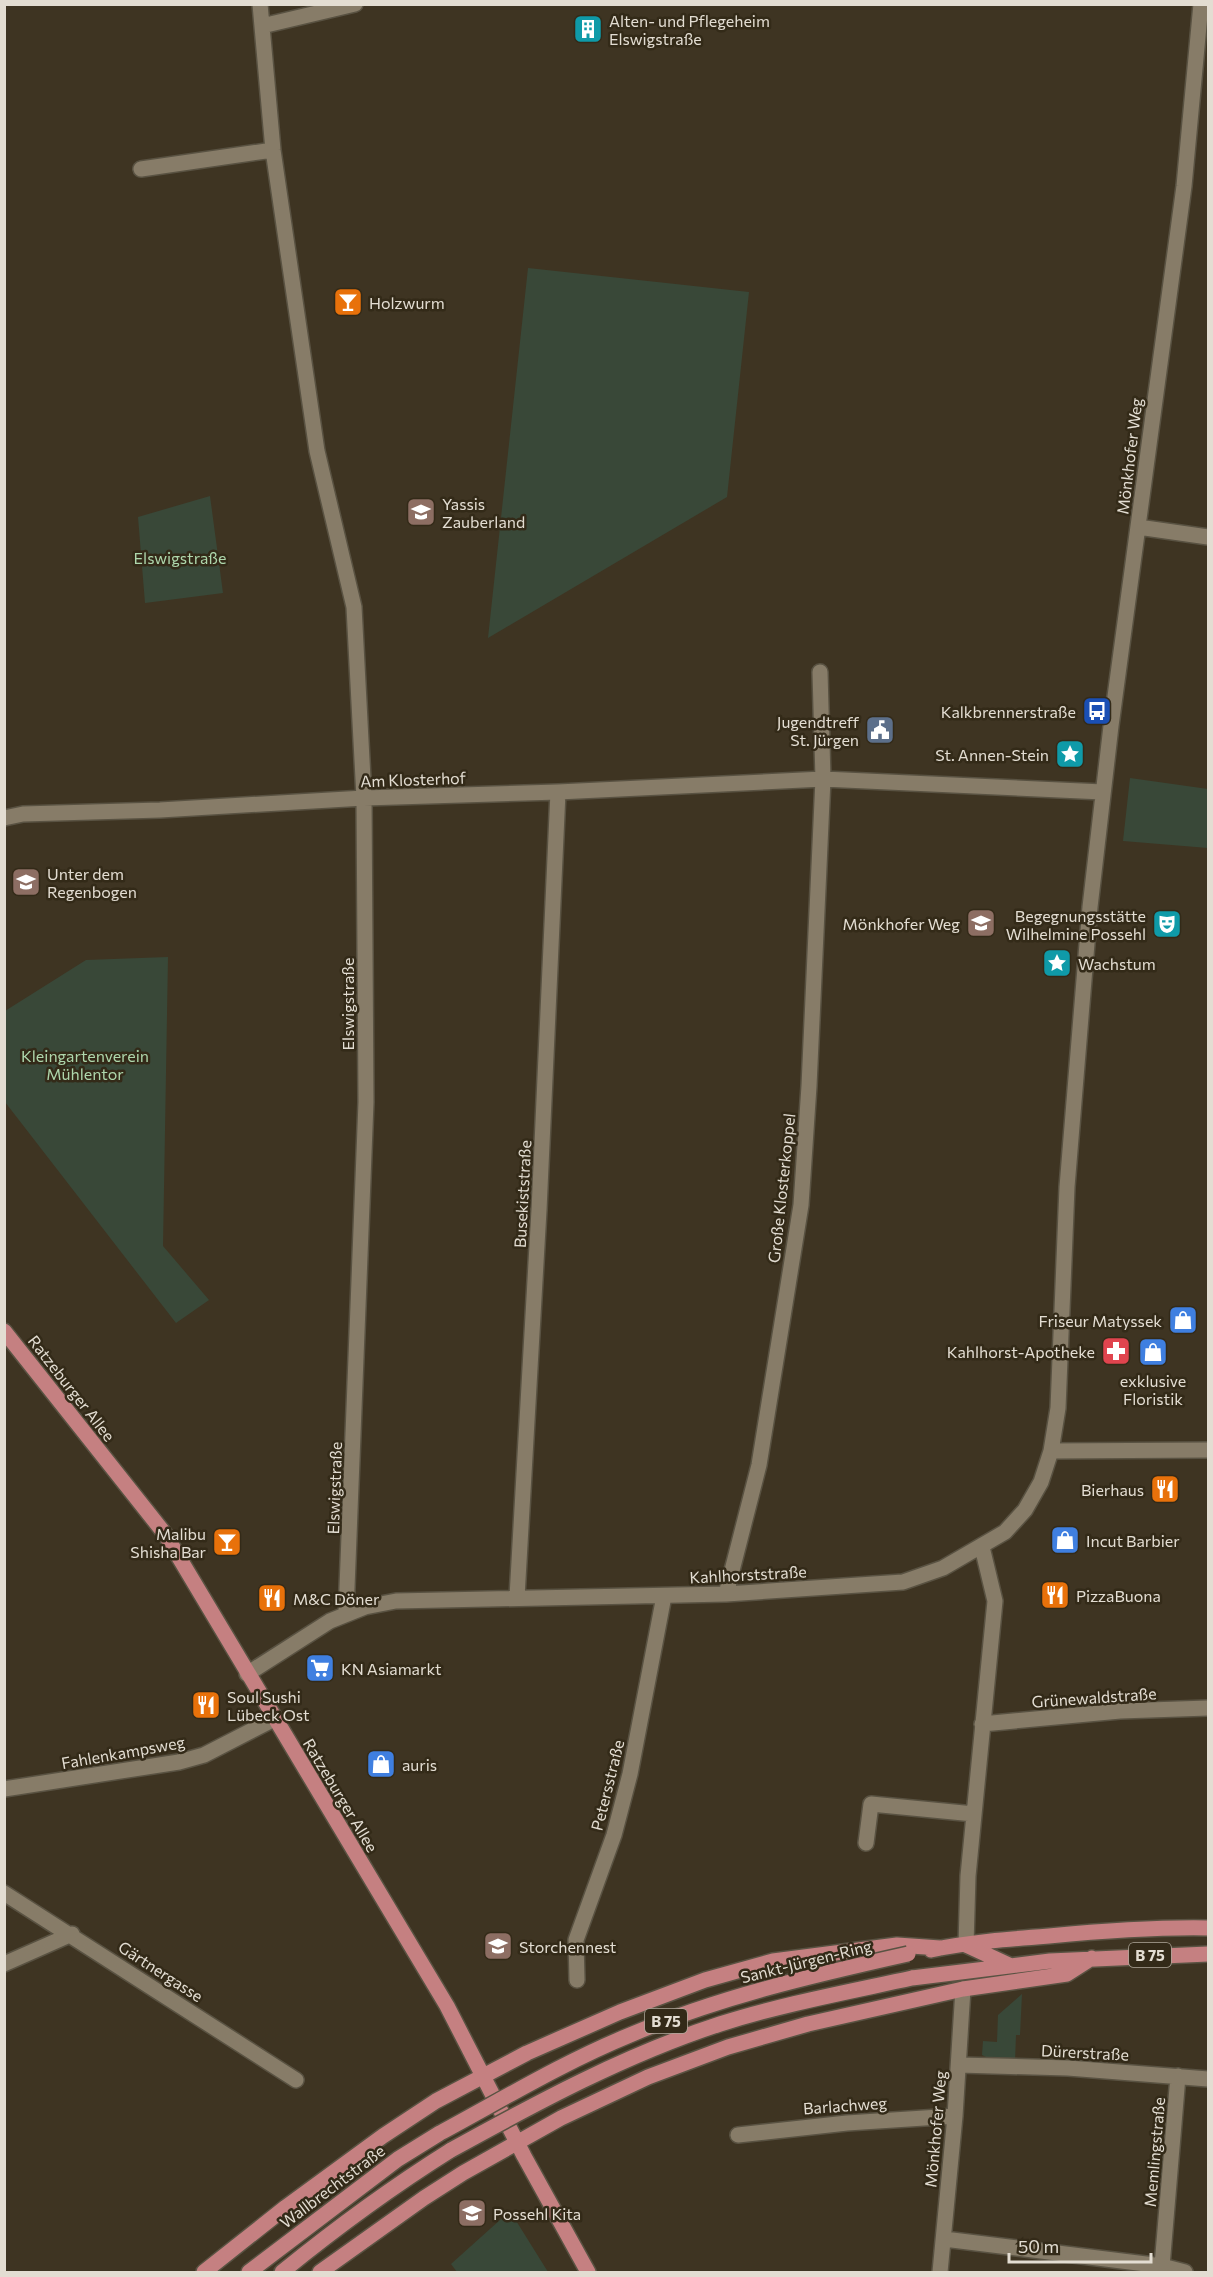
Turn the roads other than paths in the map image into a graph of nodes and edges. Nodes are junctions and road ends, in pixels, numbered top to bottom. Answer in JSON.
{"nodes":[{"id":1,"x":260,"y":4,"type":"edge"},
{"id":2,"x":355,"y":4,"type":"edge"},
{"id":3,"x":1201,"y":4,"type":"edge"},
{"id":4,"x":262,"y":26,"type":"junction"},
{"id":5,"x":1204,"y":31,"type":"edge"},
{"id":6,"x":273,"y":150,"type":"junction"},
{"id":7,"x":141,"y":169,"type":"dead end"},
{"id":8,"x":1138,"y":527,"type":"junction"},
{"id":9,"x":1209,"y":537,"type":"edge"},
{"id":10,"x":820,"y":672,"type":"dead end"},
{"id":11,"x":823,"y":779,"type":"junction"},
{"id":12,"x":558,"y":792,"type":"junction"},
{"id":13,"x":1103,"y":792,"type":"junction"},
{"id":14,"x":364,"y":798,"type":"junction"},
{"id":15,"x":4,"y":818,"type":"edge"},
{"id":16,"x":4,"y":1331,"type":"edge"},
{"id":17,"x":1209,"y":1450,"type":"edge"},
{"id":18,"x":1051,"y":1451,"type":"junction"},
{"id":19,"x":982,"y":1547,"type":"junction"},
{"id":20,"x":726,"y":1594,"type":"junction"},
{"id":21,"x":664,"y":1596,"type":"junction"},
{"id":22,"x":518,"y":1597,"type":"junction"},
{"id":23,"x":346,"y":1613,"type":"junction"},
{"id":24,"x":248,"y":1674,"type":"junction"},
{"id":25,"x":1209,"y":1708,"type":"edge"},
{"id":26,"x":274,"y":1719,"type":"junction"},
{"id":27,"x":982,"y":1724,"type":"junction"},
{"id":28,"x":4,"y":1789,"type":"edge"},
{"id":29,"x":974,"y":1814,"type":"junction"},
{"id":30,"x":866,"y":1842,"type":"dead end"},
{"id":31,"x":4,"y":1893,"type":"edge"},
{"id":32,"x":1209,"y":1928,"type":"edge"},
{"id":33,"x":72,"y":1934,"type":"junction"},
{"id":34,"x":966,"y":1945,"type":"junction"},
{"id":35,"x":940,"y":1948,"type":"junction"},
{"id":36,"x":1209,"y":1954,"type":"edge"},
{"id":37,"x":1092,"y":1958,"type":"junction"},
{"id":38,"x":4,"y":1964,"type":"edge"},
{"id":39,"x":1009,"y":1965,"type":"junction"},
{"id":40,"x":577,"y":1980,"type":"dead end"},
{"id":41,"x":963,"y":1989,"type":"junction"},
{"id":42,"x":959,"y":2065,"type":"junction"},
{"id":43,"x":483,"y":2075,"type":"junction"},
{"id":44,"x":1178,"y":2076,"type":"junction"},
{"id":45,"x":1209,"y":2079,"type":"edge"},
{"id":46,"x":296,"y":2080,"type":"dead end"},
{"id":47,"x":955,"y":2116,"type":"junction"},
{"id":48,"x":440,"y":2133,"type":"joint"},
{"id":49,"x":738,"y":2135,"type":"dead end"},
{"id":50,"x":517,"y":2143,"type":"junction"},
{"id":51,"x":944,"y":2239,"type":"junction"},
{"id":52,"x":1162,"y":2266,"type":"junction"},
{"id":53,"x":204,"y":2272,"type":"edge"},
{"id":54,"x":249,"y":2272,"type":"edge"},
{"id":55,"x":282,"y":2272,"type":"edge"},
{"id":56,"x":320,"y":2272,"type":"edge"},
{"id":57,"x":588,"y":2272,"type":"edge"},
{"id":58,"x":940,"y":2272,"type":"edge"},
{"id":59,"x":1185,"y":2272,"type":"edge"}],
"edges":[{"from":1,"to":4,"type":"street","name":"Elswigstraße"},
{"from":2,"to":4,"type":"street"},
{"from":3,"to":5,"type":"street","name":"Mönkhofer Weg"},
{"from":4,"to":6,"type":"street","name":"Elswigstraße"},
{"from":5,"to":8,"type":"street","name":"Mönkhofer Weg"},
{"from":6,"to":7,"type":"street"},
{"from":6,"to":14,"type":"street","name":"Elswigstraße"},
{"from":8,"to":9,"type":"street"},
{"from":8,"to":13,"type":"street","name":"Mönkhofer Weg"},
{"from":10,"to":11,"type":"street"},
{"from":11,"to":12,"type":"street","name":"Am Klosterhof"},
{"from":11,"to":13,"type":"street","name":"Am Klosterhof"},
{"from":11,"to":20,"type":"street","name":"Große Klosterkoppel"},
{"from":12,"to":14,"type":"street","name":"Am Klosterhof"},
{"from":12,"to":22,"type":"street","name":"Busekiststraße"},
{"from":13,"to":18,"type":"street","name":"Mönkhofer Weg"},
{"from":14,"to":15,"type":"street","name":"Am Klosterhof"},
{"from":14,"to":23,"type":"street","name":"Elswigstraße"},
{"from":16,"to":24,"type":"main road","name":"Ratzeburger Allee"},
{"from":17,"to":18,"type":"street"},
{"from":18,"to":19,"type":"street","name":"Kahlhorststraße"},
{"from":19,"to":20,"type":"street","name":"Kahlhorststraße"},
{"from":19,"to":27,"type":"street"},
{"from":20,"to":21,"type":"street","name":"Kahlhorststraße"},
{"from":21,"to":22,"type":"street","name":"Kahlhorststraße"},
{"from":21,"to":40,"type":"street","name":"Petersstraße"},
{"from":22,"to":23,"type":"street","name":"Kahlhorststraße"},
{"from":23,"to":24,"type":"street","name":"Kahlhorststraße"},
{"from":24,"to":26,"type":"main road","name":"Ratzeburger Allee"},
{"from":25,"to":27,"type":"street","name":"Grünewaldstraße"},
{"from":26,"to":28,"type":"street","name":"Fahlenkampsweg"},
{"from":26,"to":43,"type":"main road","name":"Ratzeburger Allee"},
{"from":27,"to":29,"type":"street"},
{"from":29,"to":30,"type":"street"},
{"from":29,"to":34,"type":"street"},
{"from":31,"to":33,"type":"street","name":"Gärtnergasse"},
{"from":32,"to":34,"type":"main road","name":"Sankt-Jürgen-Ring","number":"B 75"},
{"from":33,"to":38,"type":"street"},
{"from":33,"to":46,"type":"street","name":"Gärtnergasse"},
{"from":34,"to":35,"type":"main road","name":"Sankt-Jürgen-Ring","number":"B 75"},
{"from":34,"to":39,"type":"main road"},
{"from":35,"to":43,"type":"main road"},
{"from":35,"to":48,"type":"main road","name":"Sankt-Jürgen-Ring","number":"B 75","bridge":true},
{"from":36,"to":37,"type":"main road","number":"B 75"},
{"from":37,"to":39,"type":"main road","number":"B 75"},
{"from":37,"to":41,"type":"main road"},
{"from":39,"to":55,"type":"main road","number":"B 75","bridge":true},
{"from":41,"to":42,"type":"street","name":"Mönkhofer Weg"},
{"from":41,"to":50,"type":"main road"},
{"from":42,"to":44,"type":"street","name":"Dürerstraße"},
{"from":42,"to":47,"type":"street","name":"Mönkhofer Weg"},
{"from":43,"to":50,"type":"main road","name":"Ratzeburger Allee"},
{"from":43,"to":53,"type":"main road"},
{"from":44,"to":45,"type":"street","name":"Dürerstraße"},
{"from":44,"to":52,"type":"street","name":"Memlingstraße"},
{"from":47,"to":49,"type":"street","name":"Barlachweg"},
{"from":47,"to":51,"type":"street","name":"Mönkhofer Weg"},
{"from":48,"to":54,"type":"main road","name":"Wallbrechtstraße","number":"B 75"},
{"from":50,"to":56,"type":"main road"},
{"from":50,"to":57,"type":"main road","name":"Ratzeburger Allee"},
{"from":51,"to":52,"type":"street"},
{"from":51,"to":58,"type":"street","name":"Mönkhofer Weg"},
{"from":52,"to":59,"type":"street"}]}
